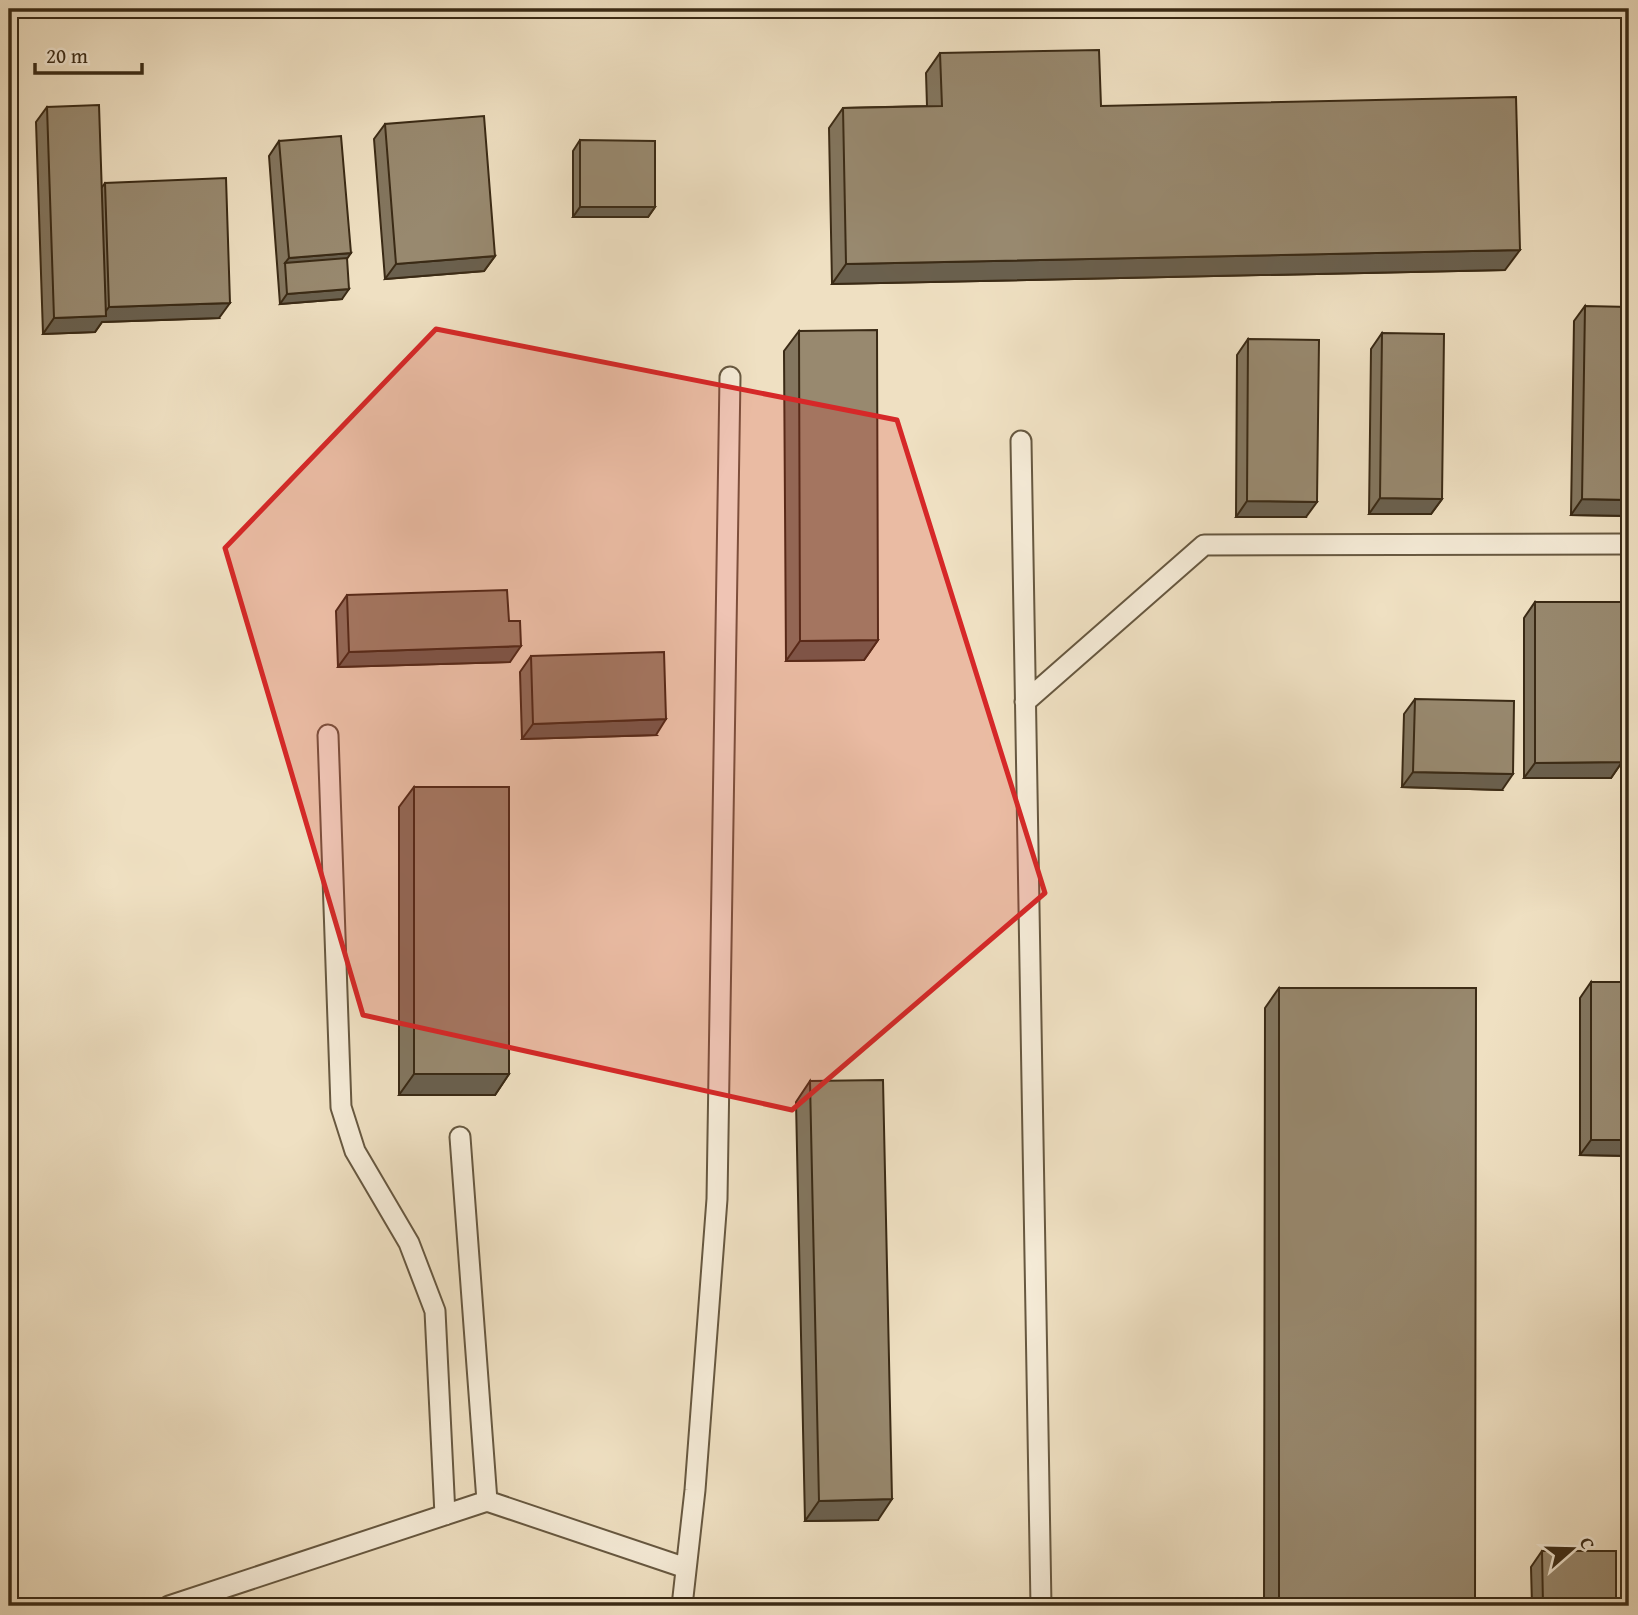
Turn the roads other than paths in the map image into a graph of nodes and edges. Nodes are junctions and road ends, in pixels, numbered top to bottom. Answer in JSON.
{"nodes":[{"id":1,"x":730,"y":377,"type":"dead end"},
{"id":2,"x":1021,"y":441,"type":"dead end"},
{"id":3,"x":1629,"y":544,"type":"edge"},
{"id":4,"x":1025,"y":702,"type":"junction"},
{"id":5,"x":328,"y":735,"type":"dead end"},
{"id":6,"x":460,"y":1137,"type":"dead end"},
{"id":7,"x":487,"y":1501,"type":"junction"},
{"id":8,"x":445,"y":1515,"type":"junction"},
{"id":9,"x":686,"y":1568,"type":"junction"},
{"id":10,"x":169,"y":1606,"type":"edge"},
{"id":11,"x":682,"y":1606,"type":"edge"},
{"id":12,"x":1041,"y":1606,"type":"edge"}],
"edges":[{"from":1,"to":9,"type":"lane"},
{"from":2,"to":4,"type":"lane"},
{"from":3,"to":4,"type":"lane"},
{"from":4,"to":12,"type":"lane"},
{"from":5,"to":8,"type":"lane"},
{"from":6,"to":7,"type":"lane"},
{"from":7,"to":8,"type":"lane"},
{"from":7,"to":9,"type":"lane"},
{"from":8,"to":10,"type":"lane"},
{"from":9,"to":11,"type":"lane"}]}
